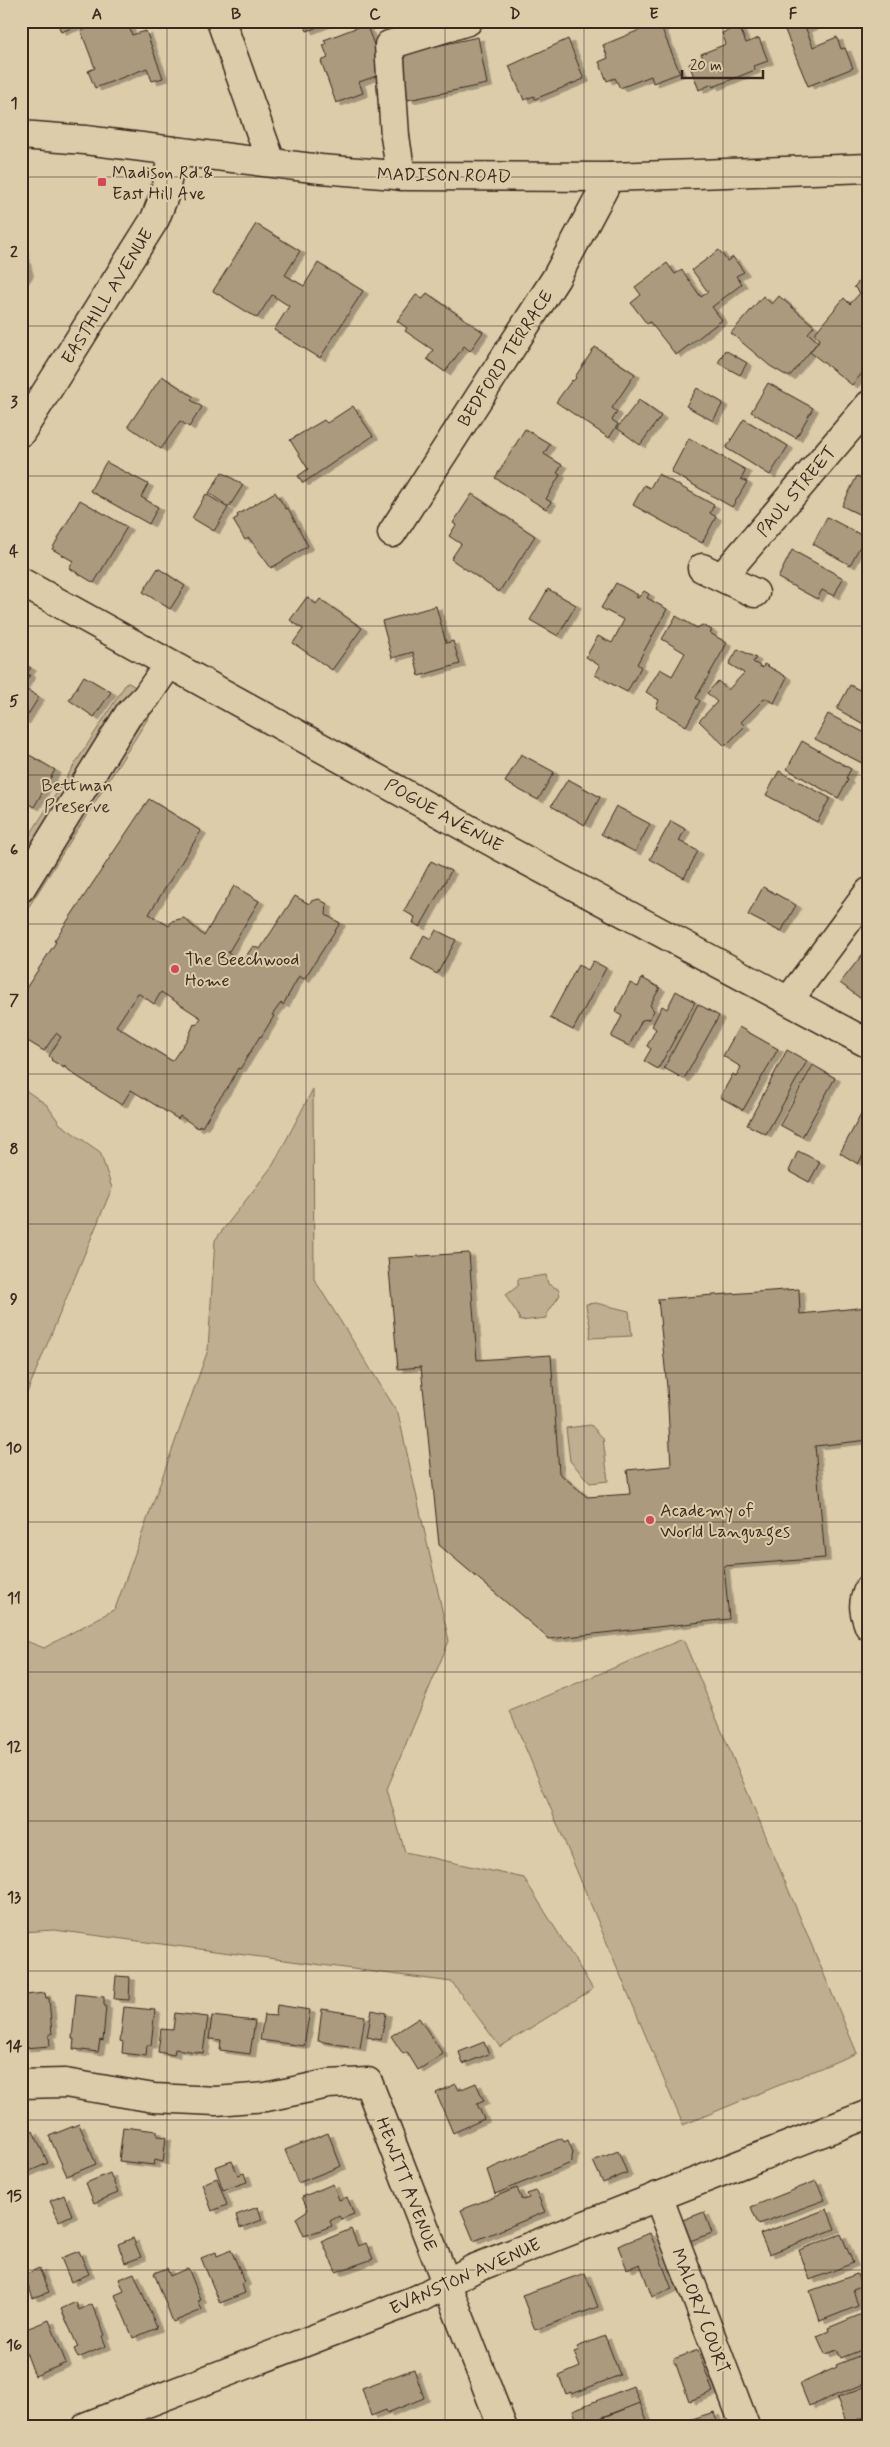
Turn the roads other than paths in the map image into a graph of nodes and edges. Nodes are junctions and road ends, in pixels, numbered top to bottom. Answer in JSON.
{"nodes":[{"id":1,"x":221,"y":21,"type":"edge"},
{"id":2,"x":468,"y":21,"type":"edge"},
{"id":3,"x":21,"y":134,"type":"edge"},
{"id":4,"x":173,"y":151,"type":"junction"},
{"id":5,"x":271,"y":162,"type":"junction"},
{"id":6,"x":869,"y":168,"type":"edge"},
{"id":7,"x":401,"y":176,"type":"junction"},
{"id":8,"x":610,"y":177,"type":"junction"},
{"id":9,"x":869,"y":405,"type":"edge"},
{"id":10,"x":21,"y":432,"type":"edge"},
{"id":11,"x":392,"y":533,"type":"dead end"},
{"id":12,"x":21,"y":582,"type":"edge"},
{"id":13,"x":755,"y":593,"type":"dead end"},
{"id":14,"x":168,"y":665,"type":"junction"},
{"id":15,"x":21,"y":888,"type":"edge"},
{"id":16,"x":869,"y":892,"type":"edge"},
{"id":17,"x":789,"y":1000,"type":"junction"},
{"id":18,"x":869,"y":1044,"type":"edge"},
{"id":19,"x":869,"y":1588,"type":"edge"},
{"id":20,"x":869,"y":1626,"type":"edge"},
{"id":21,"x":21,"y":2084,"type":"edge"},
{"id":22,"x":869,"y":2114,"type":"edge"},
{"id":23,"x":658,"y":2196,"type":"junction"},
{"id":24,"x":446,"y":2284,"type":"junction"},
{"id":25,"x":87,"y":2426,"type":"edge"},
{"id":26,"x":502,"y":2426,"type":"edge"},
{"id":27,"x":745,"y":2426,"type":"edge"}],
"edges":[{"from":1,"to":5,"type":"street"},
{"from":2,"to":7,"type":"street"},
{"from":3,"to":4,"type":"street","name":"MADISON ROAD"},
{"from":4,"to":5,"type":"street","name":"MADISON ROAD"},
{"from":4,"to":10,"type":"street","name":"EASTHILL AVENUE"},
{"from":5,"to":7,"type":"street","name":"MADISON ROAD"},
{"from":6,"to":8,"type":"street","name":"MADISON ROAD"},
{"from":7,"to":8,"type":"street","name":"MADISON ROAD"},
{"from":8,"to":11,"type":"street","name":"BEDFORD TERRACE"},
{"from":9,"to":13,"type":"street","name":"PAUL STREET"},
{"from":12,"to":14,"type":"street","name":"POGUE AVENUE"},
{"from":14,"to":15,"type":"street"},
{"from":14,"to":17,"type":"street","name":"POGUE AVENUE"},
{"from":16,"to":17,"type":"street"},
{"from":17,"to":18,"type":"street","name":"POGUE AVENUE"},
{"from":19,"to":20,"type":"street"},
{"from":21,"to":24,"type":"street","name":"HEWITT AVENUE"},
{"from":22,"to":23,"type":"street","name":"EVANSTON AVENUE"},
{"from":23,"to":24,"type":"street","name":"EVANSTON AVENUE"},
{"from":23,"to":27,"type":"street","name":"MALORY COURT"},
{"from":24,"to":25,"type":"street","name":"EVANSTON AVENUE"},
{"from":24,"to":26,"type":"street","name":"HEWITT AVENUE"}]}
